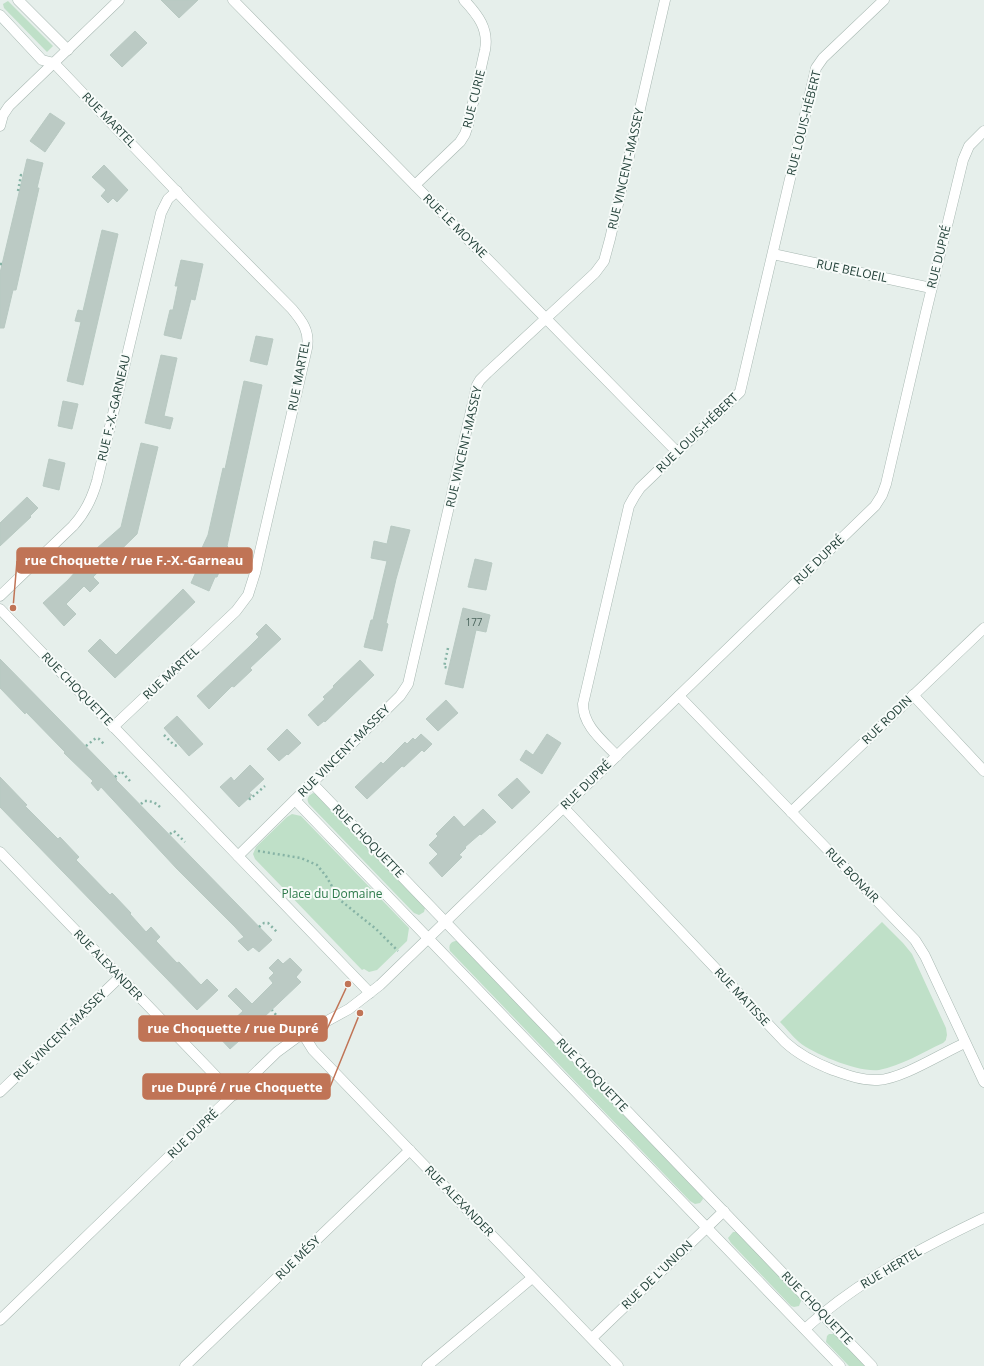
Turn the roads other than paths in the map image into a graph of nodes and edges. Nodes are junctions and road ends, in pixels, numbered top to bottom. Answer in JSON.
{"nodes":[{"id":1,"x":18,"y":0,"type":"edge"},
{"id":2,"x":119,"y":0,"type":"edge"},
{"id":3,"x":232,"y":0,"type":"edge"},
{"id":4,"x":464,"y":0,"type":"edge"},
{"id":5,"x":664,"y":0,"type":"edge"},
{"id":6,"x":884,"y":0,"type":"edge"},
{"id":7,"x":0,"y":15,"type":"edge"},
{"id":8,"x":68,"y":50,"type":"junction"},
{"id":9,"x":54,"y":63,"type":"junction"},
{"id":10,"x":0,"y":126,"type":"edge"},
{"id":11,"x":984,"y":132,"type":"edge"},
{"id":12,"x":415,"y":185,"type":"junction"},
{"id":13,"x":177,"y":191,"type":"junction"},
{"id":14,"x":773,"y":254,"type":"junction"},
{"id":15,"x":931,"y":288,"type":"junction"},
{"id":16,"x":546,"y":318,"type":"junction"},
{"id":17,"x":677,"y":452,"type":"junction"},
{"id":18,"x":0,"y":596,"type":"edge"},
{"id":19,"x":0,"y":609,"type":"edge"},
{"id":20,"x":984,"y":628,"type":"edge"},
{"id":21,"x":913,"y":695,"type":"junction"},
{"id":22,"x":679,"y":696,"type":"junction"},
{"id":23,"x":114,"y":727,"type":"junction"},
{"id":24,"x":617,"y":756,"type":"junction"},
{"id":25,"x":984,"y":771,"type":"edge"},
{"id":26,"x":312,"y":783,"type":"junction"},
{"id":27,"x":295,"y":800,"type":"junction"},
{"id":28,"x":564,"y":808,"type":"junction"},
{"id":29,"x":791,"y":812,"type":"junction"},
{"id":30,"x":0,"y":852,"type":"edge"},
{"id":31,"x":238,"y":856,"type":"junction"},
{"id":32,"x":4,"y":864,"type":"edge"},
{"id":33,"x":445,"y":922,"type":"junction"},
{"id":34,"x":428,"y":938,"type":"junction"},
{"id":35,"x":120,"y":977,"type":"junction"},
{"id":36,"x":370,"y":993,"type":"junction"},
{"id":37,"x":303,"y":1034,"type":"junction"},
{"id":38,"x":965,"y":1043,"type":"junction"},
{"id":39,"x":984,"y":1082,"type":"edge"},
{"id":40,"x":0,"y":1092,"type":"edge"},
{"id":41,"x":234,"y":1095,"type":"junction"},
{"id":42,"x":410,"y":1150,"type":"junction"},
{"id":43,"x":724,"y":1211,"type":"junction"},
{"id":44,"x":984,"y":1218,"type":"edge"},
{"id":45,"x":706,"y":1228,"type":"junction"},
{"id":46,"x":532,"y":1278,"type":"junction"},
{"id":47,"x":822,"y":1314,"type":"junction"},
{"id":48,"x":0,"y":1320,"type":"edge"},
{"id":49,"x":805,"y":1329,"type":"junction"},
{"id":50,"x":592,"y":1338,"type":"junction"},
{"id":51,"x":185,"y":1366,"type":"edge"},
{"id":52,"x":427,"y":1366,"type":"edge"},
{"id":53,"x":618,"y":1366,"type":"edge"},
{"id":54,"x":840,"y":1366,"type":"edge"},
{"id":55,"x":872,"y":1366,"type":"edge"}],
"edges":[{"from":1,"to":8,"type":"street"},
{"from":2,"to":8,"type":"street"},
{"from":3,"to":12,"type":"street","name":"RUE LE MOYNE"},
{"from":4,"to":12,"type":"street","name":"RUE CURIE"},
{"from":5,"to":16,"type":"street","name":"RUE VINCENT-MASSEY"},
{"from":6,"to":14,"type":"street","name":"RUE LOUIS-HÉBERT"},
{"from":7,"to":9,"type":"street","name":"RUE MARTEL"},
{"from":8,"to":9,"type":"street"},
{"from":9,"to":10,"type":"street"},
{"from":9,"to":13,"type":"street","name":"RUE MARTEL"},
{"from":11,"to":15,"type":"street","name":"RUE DUPRÉ"},
{"from":12,"to":16,"type":"street","name":"RUE LE MOYNE"},
{"from":13,"to":18,"type":"street","name":"RUE F.-X.-GARNEAU"},
{"from":13,"to":23,"type":"street","name":"RUE MARTEL"},
{"from":14,"to":15,"type":"street","name":"RUE BELOEIL"},
{"from":14,"to":17,"type":"street","name":"RUE LOUIS-HÉBERT"},
{"from":15,"to":22,"type":"street","name":"RUE DUPRÉ"},
{"from":16,"to":17,"type":"street","name":"RUE LE MOYNE"},
{"from":16,"to":26,"type":"street","name":"RUE VINCENT-MASSEY"},
{"from":17,"to":24,"type":"street","name":"RUE LOUIS-HÉBERT"},
{"from":19,"to":23,"type":"street","name":"RUE CHOQUETTE"},
{"from":20,"to":21,"type":"street","name":"RUE RODIN"},
{"from":21,"to":25,"type":"street"},
{"from":21,"to":29,"type":"street","name":"RUE RODIN"},
{"from":22,"to":24,"type":"street","name":"RUE DUPRÉ"},
{"from":22,"to":29,"type":"street","name":"RUE BONAIR"},
{"from":23,"to":31,"type":"street","name":"RUE CHOQUETTE"},
{"from":24,"to":28,"type":"street","name":"RUE DUPRÉ"},
{"from":26,"to":27,"type":"street","name":"RUE VINCENT-MASSEY"},
{"from":26,"to":33,"type":"street","name":"RUE CHOQUETTE"},
{"from":27,"to":31,"type":"street","name":"RUE VINCENT-MASSEY"},
{"from":27,"to":34,"type":"street","name":"RUE CHOQUETTE"},
{"from":28,"to":33,"type":"street","name":"RUE DUPRÉ"},
{"from":28,"to":38,"type":"street","name":"RUE MATISSE"},
{"from":29,"to":38,"type":"street","name":"RUE BONAIR"},
{"from":30,"to":32,"type":"street","name":"RUE ALEXANDER"},
{"from":31,"to":36,"type":"street","name":"RUE CHOQUETTE"},
{"from":32,"to":35,"type":"street","name":"RUE ALEXANDER"},
{"from":33,"to":34,"type":"street","name":"RUE DUPRÉ"},
{"from":33,"to":43,"type":"street","name":"RUE CHOQUETTE"},
{"from":34,"to":36,"type":"street","name":"RUE DUPRÉ"},
{"from":34,"to":45,"type":"street","name":"RUE CHOQUETTE"},
{"from":35,"to":40,"type":"street","name":"RUE VINCENT-MASSEY"},
{"from":35,"to":41,"type":"street","name":"RUE ALEXANDER"},
{"from":36,"to":37,"type":"street","name":"RUE DUPRÉ"},
{"from":37,"to":41,"type":"street","name":"RUE DUPRÉ"},
{"from":37,"to":42,"type":"street","name":"RUE ALEXANDER"},
{"from":38,"to":39,"type":"street","name":"RUE BONAIR"},
{"from":41,"to":48,"type":"street","name":"RUE DUPRÉ"},
{"from":42,"to":46,"type":"street","name":"RUE ALEXANDER"},
{"from":42,"to":51,"type":"street","name":"RUE MÉSY"},
{"from":43,"to":45,"type":"street","name":"RUE DE L'UNION"},
{"from":43,"to":47,"type":"street","name":"RUE CHOQUETTE"},
{"from":44,"to":47,"type":"street","name":"RUE HERTEL"},
{"from":45,"to":49,"type":"street","name":"RUE CHOQUETTE"},
{"from":45,"to":50,"type":"street","name":"RUE DE L'UNION"},
{"from":46,"to":50,"type":"street","name":"RUE ALEXANDER"},
{"from":46,"to":52,"type":"street"},
{"from":47,"to":49,"type":"street","name":"RUE HERTEL"},
{"from":47,"to":55,"type":"street","name":"RUE CHOQUETTE"},
{"from":49,"to":54,"type":"street","name":"RUE CHOQUETTE"},
{"from":50,"to":53,"type":"street","name":"RUE ALEXANDER"}]}
